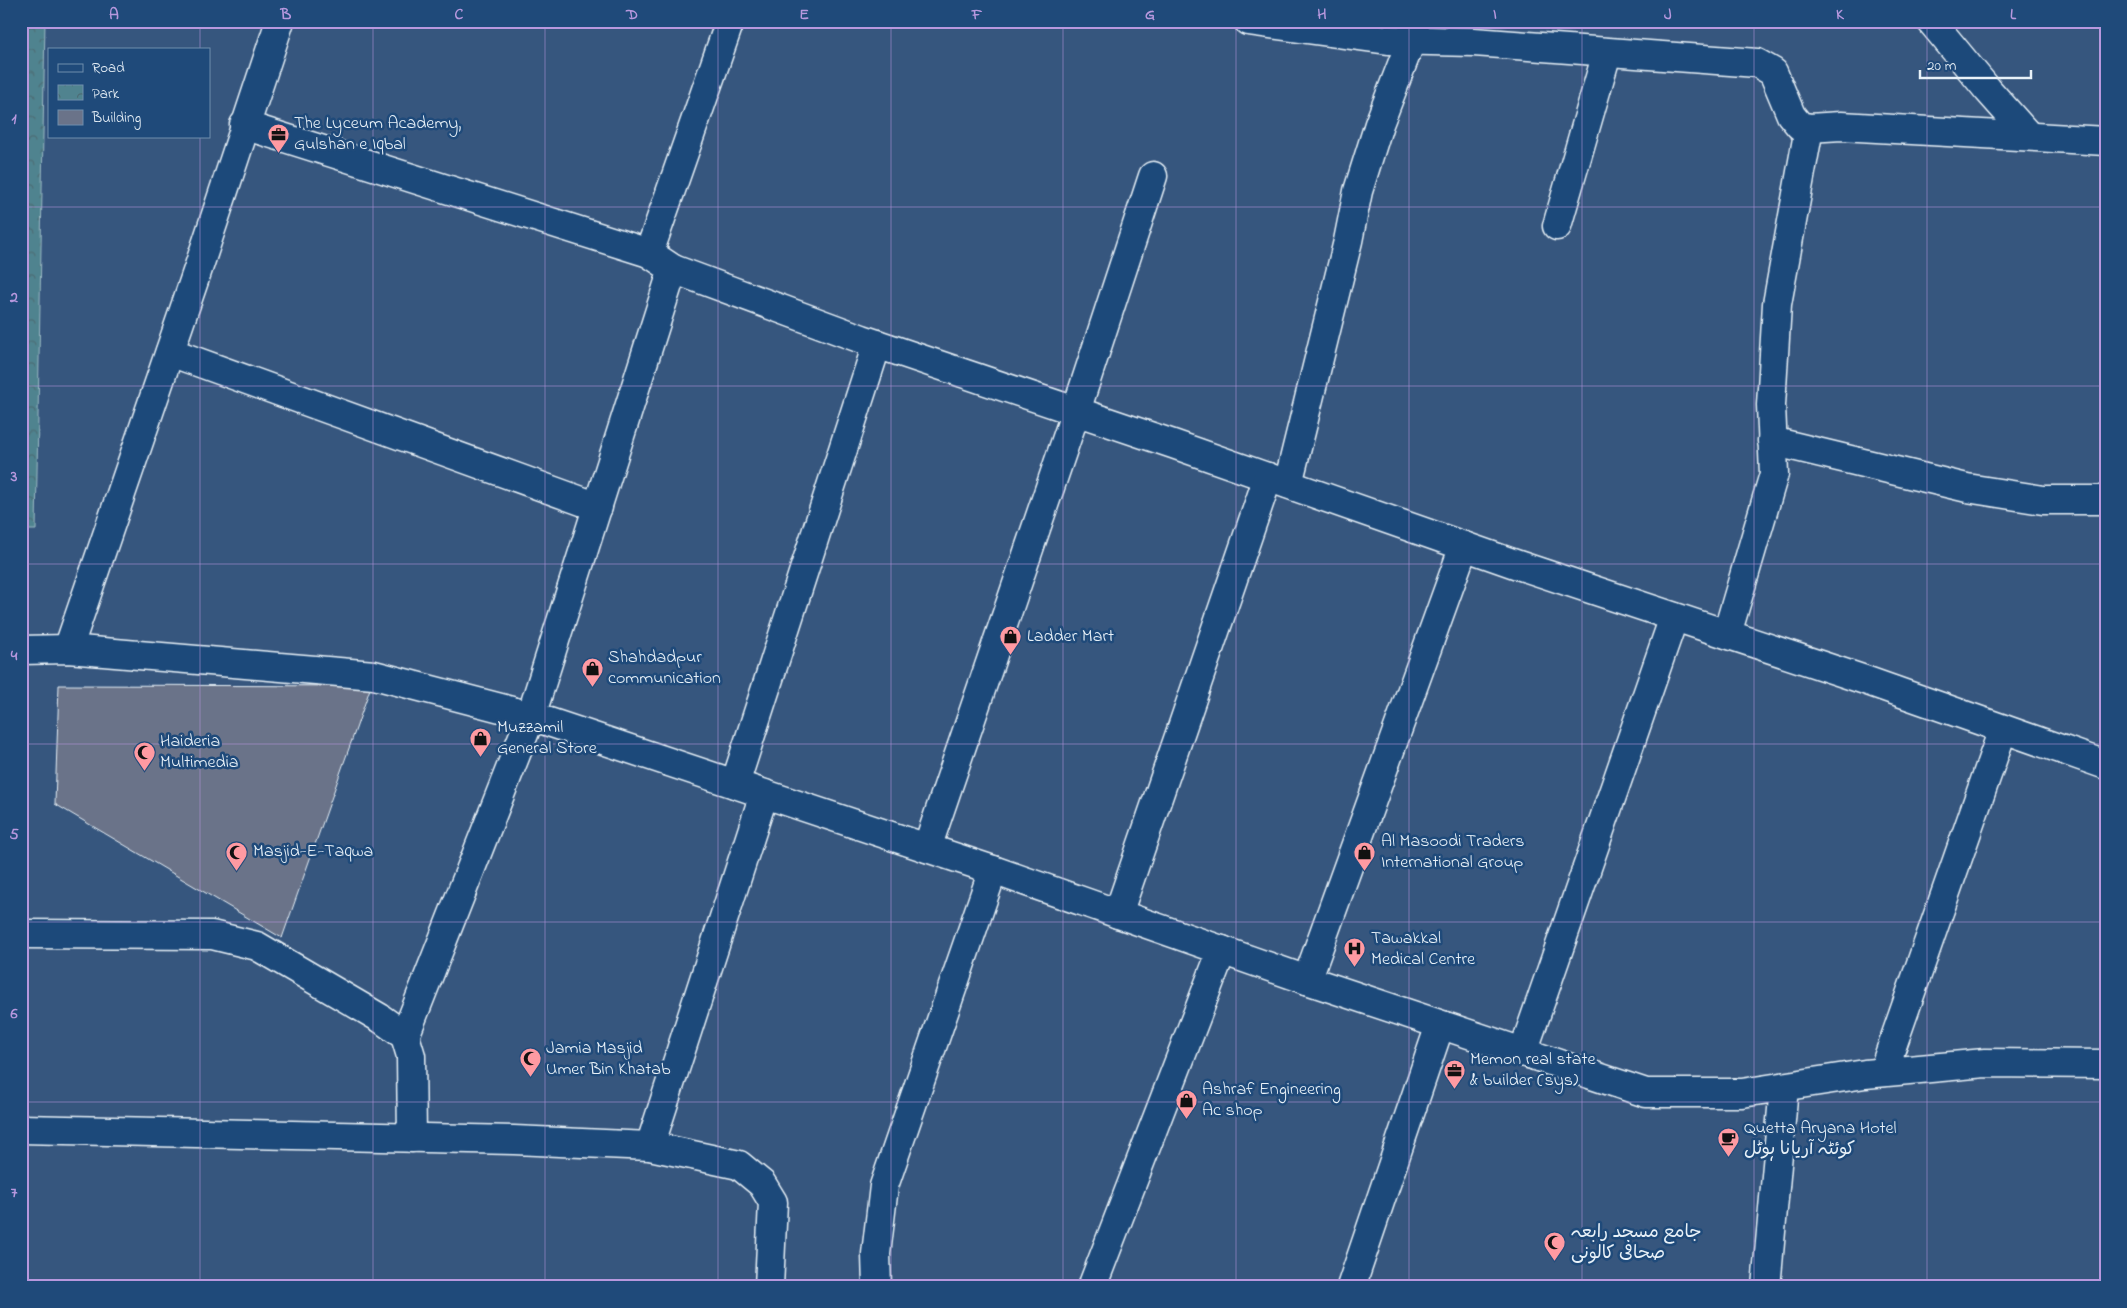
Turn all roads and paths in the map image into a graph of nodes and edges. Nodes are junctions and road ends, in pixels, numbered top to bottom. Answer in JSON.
{"nodes":[{"id":1,"x":23,"y":21,"type":"edge"},
{"id":2,"x":280,"y":21,"type":"edge"},
{"id":3,"x":730,"y":21,"type":"edge"},
{"id":4,"x":1248,"y":21,"type":"edge"},
{"id":5,"x":1931,"y":21,"type":"edge"},
{"id":6,"x":1411,"y":41,"type":"junction"},
{"id":7,"x":1607,"y":53,"type":"junction"},
{"id":8,"x":244,"y":125,"type":"junction"},
{"id":9,"x":1809,"y":128,"type":"junction"},
{"id":10,"x":21,"y":130,"type":"edge"},
{"id":11,"x":2028,"y":135,"type":"junction"},
{"id":12,"x":2106,"y":141,"type":"edge"},
{"id":13,"x":1153,"y":176,"type":"dead end"},
{"id":14,"x":1558,"y":226,"type":"dead end"},
{"id":15,"x":649,"y":253,"type":"junction"},
{"id":16,"x":673,"y":269,"type":"junction"},
{"id":17,"x":877,"y":344,"type":"junction"},
{"id":18,"x":170,"y":352,"type":"junction"},
{"id":19,"x":1076,"y":411,"type":"junction"},
{"id":20,"x":1772,"y":441,"type":"junction"},
{"id":21,"x":1278,"y":481,"type":"junction"},
{"id":22,"x":2106,"y":500,"type":"edge"},
{"id":23,"x":598,"y":507,"type":"junction"},
{"id":24,"x":1464,"y":546,"type":"junction"},
{"id":25,"x":1674,"y":617,"type":"junction"},
{"id":26,"x":1727,"y":634,"type":"junction"},
{"id":27,"x":68,"y":649,"type":"junction"},
{"id":28,"x":21,"y":650,"type":"edge"},
{"id":29,"x":531,"y":716,"type":"junction"},
{"id":30,"x":2003,"y":728,"type":"junction"},
{"id":31,"x":2106,"y":765,"type":"edge"},
{"id":32,"x":735,"y":784,"type":"junction"},
{"id":33,"x":764,"y":794,"type":"junction"},
{"id":34,"x":927,"y":848,"type":"junction"},
{"id":35,"x":993,"y":870,"type":"junction"},
{"id":36,"x":1118,"y":914,"type":"junction"},
{"id":37,"x":21,"y":934,"type":"edge"},
{"id":38,"x":1222,"y":950,"type":"junction"},
{"id":39,"x":1308,"y":980,"type":"junction"},
{"id":40,"x":1440,"y":1025,"type":"junction"},
{"id":41,"x":404,"y":1036,"type":"junction"},
{"id":42,"x":1523,"y":1052,"type":"junction"},
{"id":43,"x":2106,"y":1064,"type":"edge"},
{"id":44,"x":1883,"y":1072,"type":"junction"},
{"id":45,"x":1784,"y":1086,"type":"junction"},
{"id":46,"x":21,"y":1129,"type":"edge"},
{"id":47,"x":412,"y":1138,"type":"junction"},
{"id":48,"x":650,"y":1146,"type":"junction"},
{"id":49,"x":769,"y":1287,"type":"edge"},
{"id":50,"x":876,"y":1287,"type":"edge"},
{"id":51,"x":1092,"y":1287,"type":"edge"},
{"id":52,"x":1351,"y":1287,"type":"edge"},
{"id":53,"x":1766,"y":1287,"type":"edge"}],
"edges":[{"from":1,"to":10,"type":"path"},
{"from":2,"to":8,"type":"street"},
{"from":3,"to":15,"type":"street"},
{"from":4,"to":6,"type":"street"},
{"from":5,"to":11,"type":"street"},
{"from":6,"to":7,"type":"street"},
{"from":6,"to":21,"type":"street"},
{"from":7,"to":9,"type":"street"},
{"from":7,"to":14,"type":"street"},
{"from":8,"to":15,"type":"street"},
{"from":8,"to":18,"type":"street"},
{"from":9,"to":11,"type":"street"},
{"from":9,"to":20,"type":"street"},
{"from":11,"to":12,"type":"street"},
{"from":13,"to":19,"type":"street"},
{"from":15,"to":16,"type":"street"},
{"from":16,"to":17,"type":"street"},
{"from":16,"to":23,"type":"street"},
{"from":17,"to":19,"type":"street"},
{"from":17,"to":32,"type":"street"},
{"from":18,"to":23,"type":"street"},
{"from":18,"to":27,"type":"street"},
{"from":19,"to":21,"type":"street"},
{"from":19,"to":34,"type":"street"},
{"from":20,"to":22,"type":"street"},
{"from":20,"to":26,"type":"street"},
{"from":21,"to":24,"type":"street"},
{"from":21,"to":36,"type":"street"},
{"from":23,"to":29,"type":"street"},
{"from":24,"to":25,"type":"street"},
{"from":24,"to":39,"type":"street"},
{"from":25,"to":26,"type":"street"},
{"from":25,"to":42,"type":"street"},
{"from":26,"to":30,"type":"street"},
{"from":27,"to":28,"type":"street"},
{"from":27,"to":29,"type":"street"},
{"from":29,"to":32,"type":"street"},
{"from":29,"to":41,"type":"street"},
{"from":30,"to":31,"type":"street"},
{"from":30,"to":44,"type":"street"},
{"from":32,"to":33,"type":"street"},
{"from":33,"to":34,"type":"street"},
{"from":33,"to":48,"type":"street"},
{"from":34,"to":35,"type":"street"},
{"from":35,"to":36,"type":"street"},
{"from":35,"to":50,"type":"street"},
{"from":36,"to":38,"type":"street"},
{"from":37,"to":41,"type":"street"},
{"from":38,"to":39,"type":"street"},
{"from":38,"to":51,"type":"street"},
{"from":39,"to":40,"type":"street"},
{"from":40,"to":42,"type":"street"},
{"from":40,"to":52,"type":"street"},
{"from":41,"to":47,"type":"street"},
{"from":42,"to":45,"type":"street"},
{"from":43,"to":44,"type":"street"},
{"from":44,"to":45,"type":"street"},
{"from":45,"to":53,"type":"street"},
{"from":46,"to":47,"type":"street"},
{"from":47,"to":48,"type":"street"},
{"from":48,"to":49,"type":"street"}]}
